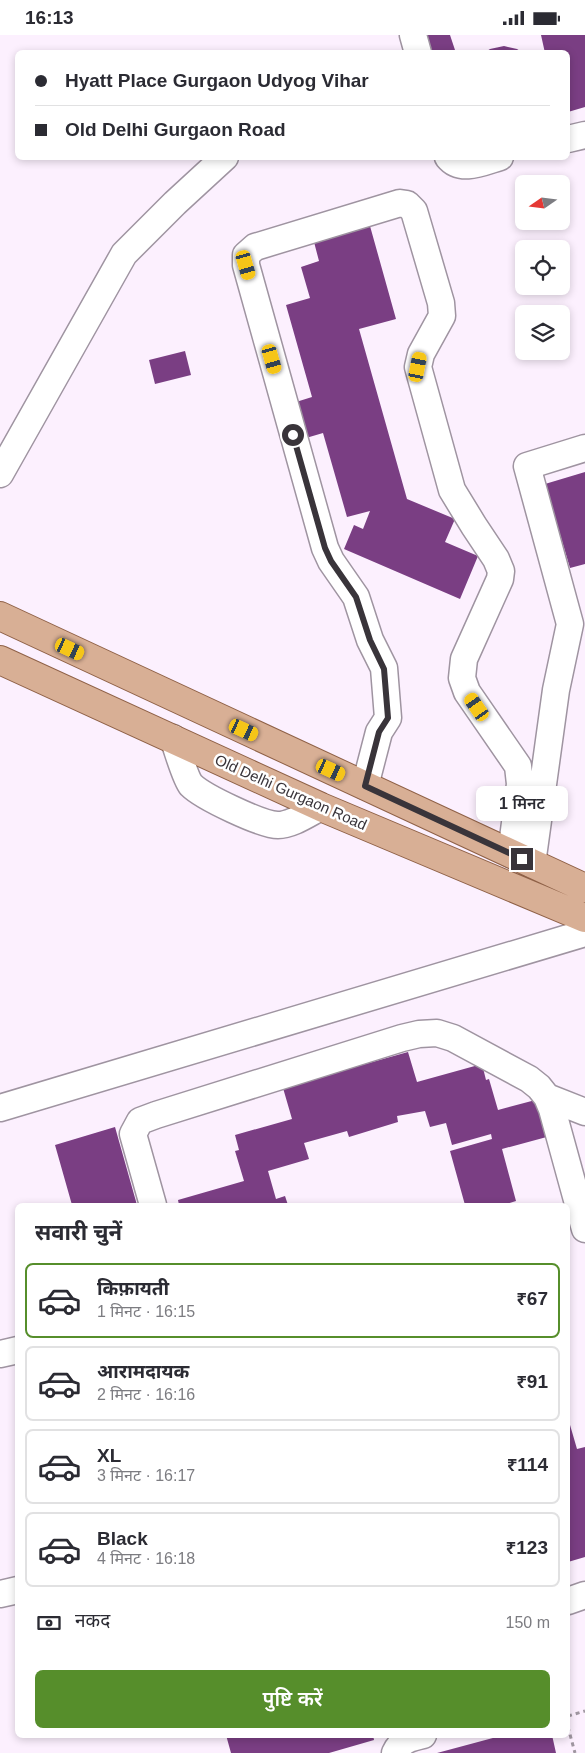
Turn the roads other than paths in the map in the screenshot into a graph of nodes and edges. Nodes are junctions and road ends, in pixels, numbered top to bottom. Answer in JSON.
{"nodes":[{"id":1,"x":413,"y":35,"type":"edge"},
{"id":2,"x":417,"y":50,"type":"edge"},
{"id":3,"x":585,"y":135,"type":"edge"},
{"id":4,"x":570,"y":139,"type":"edge"},
{"id":5,"x":222,"y":160,"type":"edge"},
{"id":6,"x":450,"y":160,"type":"edge"},
{"id":7,"x":489,"y":160,"type":"edge"},
{"id":8,"x":585,"y":449,"type":"edge"},
{"id":9,"x":0,"y":474,"type":"edge"},
{"id":10,"x":0,"y":616,"type":"edge"},
{"id":11,"x":0,"y":660,"type":"edge"},
{"id":12,"x":173,"y":738,"type":"junction"},
{"id":13,"x":365,"y":786,"type":"junction"},
{"id":14,"x":321,"y":807,"type":"junction"},
{"id":15,"x":522,"y":859,"type":"junction"},
{"id":16,"x":585,"y":888,"type":"edge"},
{"id":17,"x":585,"y":918,"type":"edge"},
{"id":18,"x":585,"y":933,"type":"edge"},
{"id":19,"x":547,"y":1097,"type":"junction"},
{"id":20,"x":0,"y":1108,"type":"edge"},
{"id":21,"x":585,"y":1112,"type":"edge"},
{"id":22,"x":152,"y":1203,"type":"edge"},
{"id":23,"x":585,"y":1229,"type":"edge"},
{"id":24,"x":15,"y":1351,"type":"edge"},
{"id":25,"x":0,"y":1354,"type":"edge"},
{"id":26,"x":15,"y":1591,"type":"edge"},
{"id":27,"x":0,"y":1595,"type":"edge"},
{"id":28,"x":585,"y":1595,"type":"edge"},
{"id":29,"x":570,"y":1600,"type":"edge"},
{"id":30,"x":413,"y":1738,"type":"edge"},
{"id":31,"x":395,"y":1753,"type":"edge"}],
"edges":[{"from":1,"to":2,"type":"street"},
{"from":3,"to":4,"type":"street"},
{"from":5,"to":9,"type":"street"},
{"from":6,"to":7,"type":"street"},
{"from":8,"to":15,"type":"street"},
{"from":10,"to":13,"type":"main road"},
{"from":11,"to":12,"type":"main road","name":"Old Delhi Gurgaon Road"},
{"from":12,"to":14,"type":"main road","name":"Old Delhi Gurgaon Road"},
{"from":12,"to":14,"type":"street"},
{"from":13,"to":15,"type":"main road"},
{"from":13,"to":15,"type":"street"},
{"from":14,"to":17,"type":"main road","name":"Old Delhi Gurgaon Road"},
{"from":15,"to":16,"type":"main road"},
{"from":18,"to":20,"type":"street"},
{"from":19,"to":21,"type":"street"},
{"from":19,"to":22,"type":"street"},
{"from":19,"to":23,"type":"street"},
{"from":24,"to":25,"type":"street"},
{"from":26,"to":27,"type":"street"},
{"from":28,"to":29,"type":"street"},
{"from":30,"to":31,"type":"street"}]}
